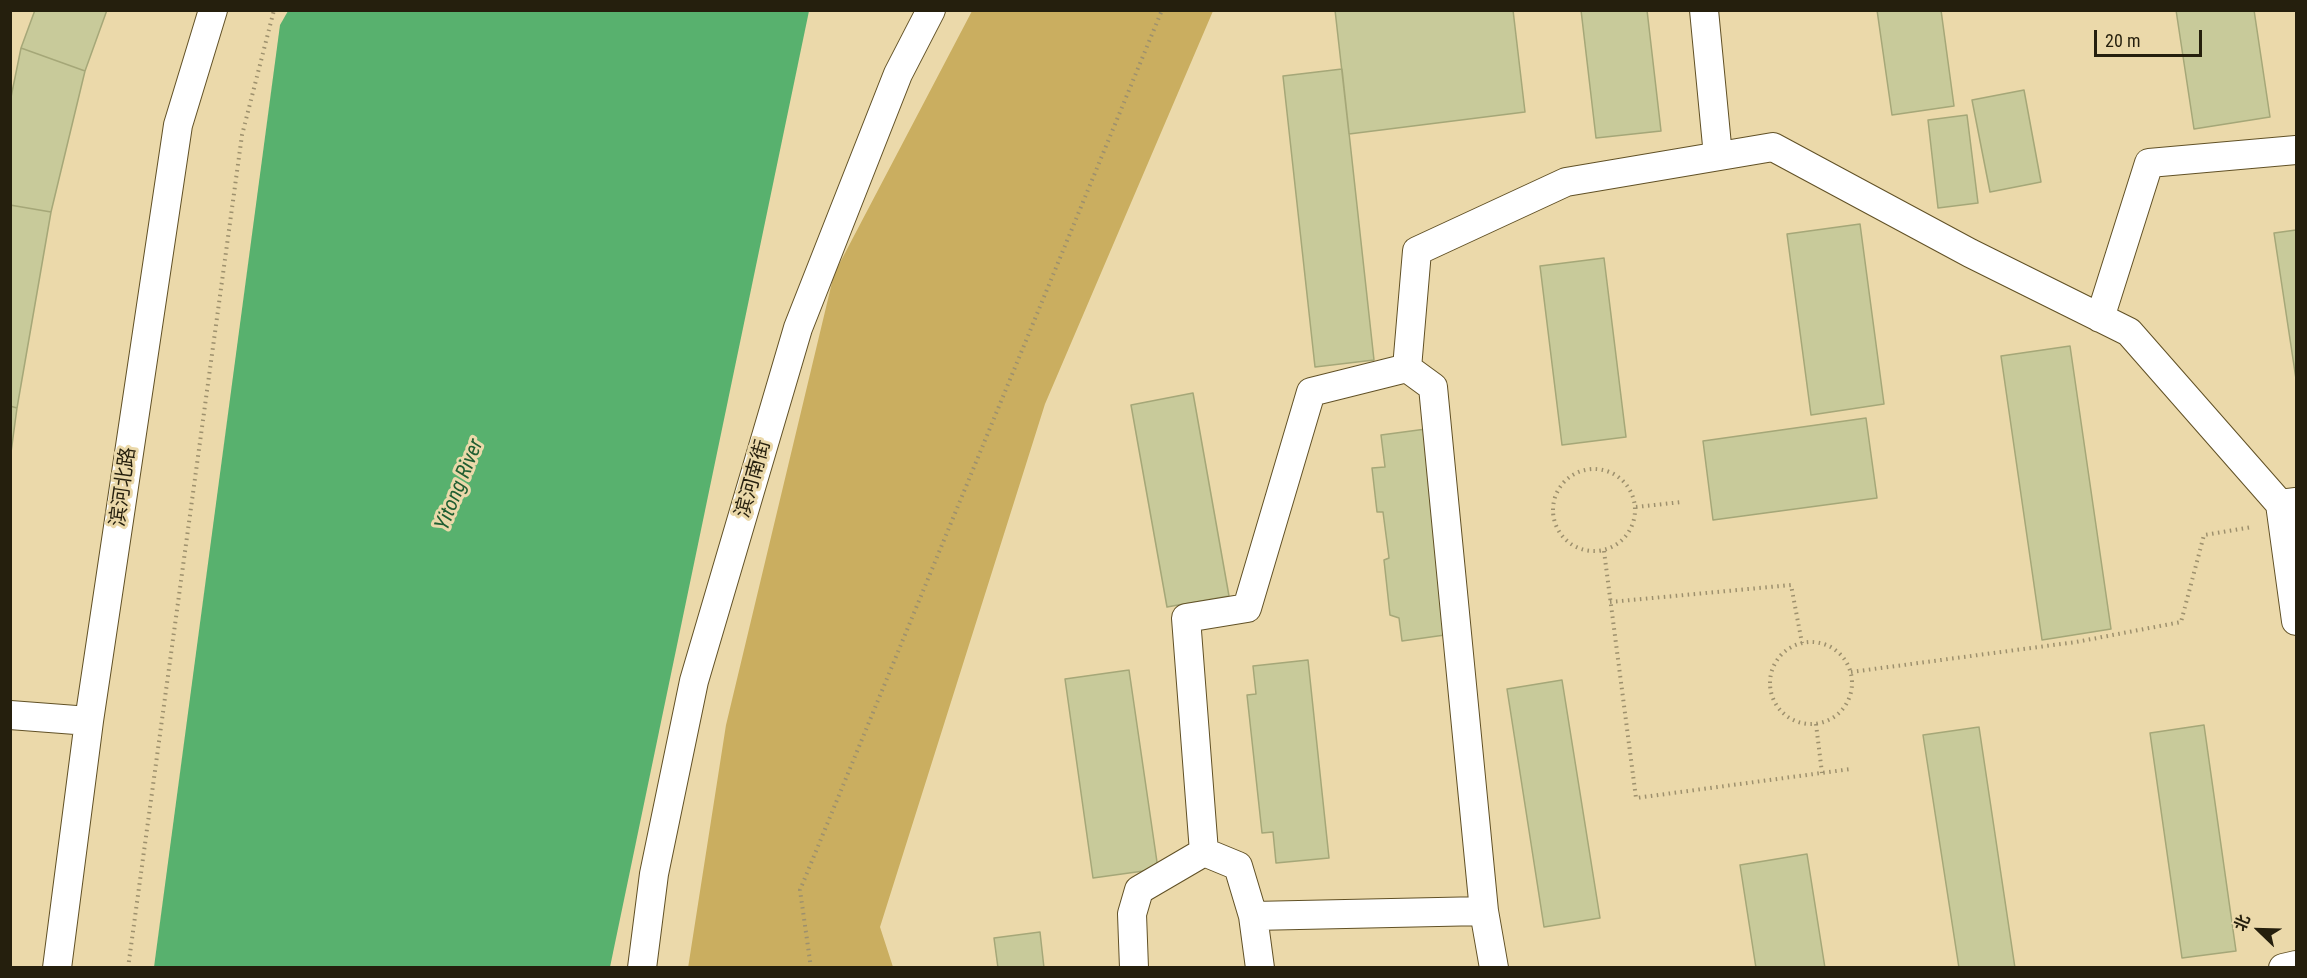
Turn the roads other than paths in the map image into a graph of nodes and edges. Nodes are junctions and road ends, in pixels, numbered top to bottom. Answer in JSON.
{"nodes":[{"id":1,"x":213,"y":10,"type":"edge"},
{"id":2,"x":931,"y":10,"type":"edge"},
{"id":3,"x":1704,"y":10,"type":"edge"},
{"id":4,"x":2296,"y":150,"type":"edge"},
{"id":5,"x":1718,"y":156,"type":"junction"},
{"id":6,"x":2100,"y":318,"type":"junction"},
{"id":7,"x":1407,"y":368,"type":"junction"},
{"id":8,"x":2286,"y":510,"type":"edge"},
{"id":9,"x":2296,"y":621,"type":"edge"},
{"id":10,"x":10,"y":715,"type":"edge"},
{"id":11,"x":89,"y":722,"type":"junction"},
{"id":12,"x":1204,"y":852,"type":"junction"},
{"id":13,"x":1484,"y":911,"type":"junction"},
{"id":14,"x":1253,"y":916,"type":"junction"},
{"id":15,"x":2296,"y":965,"type":"edge"},
{"id":16,"x":57,"y":968,"type":"edge"},
{"id":17,"x":642,"y":968,"type":"edge"},
{"id":18,"x":1134,"y":968,"type":"edge"},
{"id":19,"x":1260,"y":968,"type":"edge"},
{"id":20,"x":1494,"y":968,"type":"edge"},
{"id":21,"x":2283,"y":968,"type":"edge"}],
"edges":[{"from":1,"to":11,"type":"street","name":"滨河北路"},
{"from":2,"to":17,"type":"street","name":"滨河南街"},
{"from":3,"to":5,"type":"street"},
{"from":4,"to":6,"type":"street"},
{"from":5,"to":6,"type":"street"},
{"from":5,"to":7,"type":"street"},
{"from":6,"to":8,"type":"street"},
{"from":7,"to":12,"type":"street"},
{"from":7,"to":13,"type":"street"},
{"from":8,"to":9,"type":"street"},
{"from":10,"to":11,"type":"street"},
{"from":11,"to":16,"type":"street","name":"滨河北路"},
{"from":12,"to":14,"type":"street"},
{"from":12,"to":18,"type":"street"},
{"from":13,"to":14,"type":"street"},
{"from":13,"to":20,"type":"street"},
{"from":14,"to":19,"type":"street"},
{"from":15,"to":21,"type":"street"}]}
